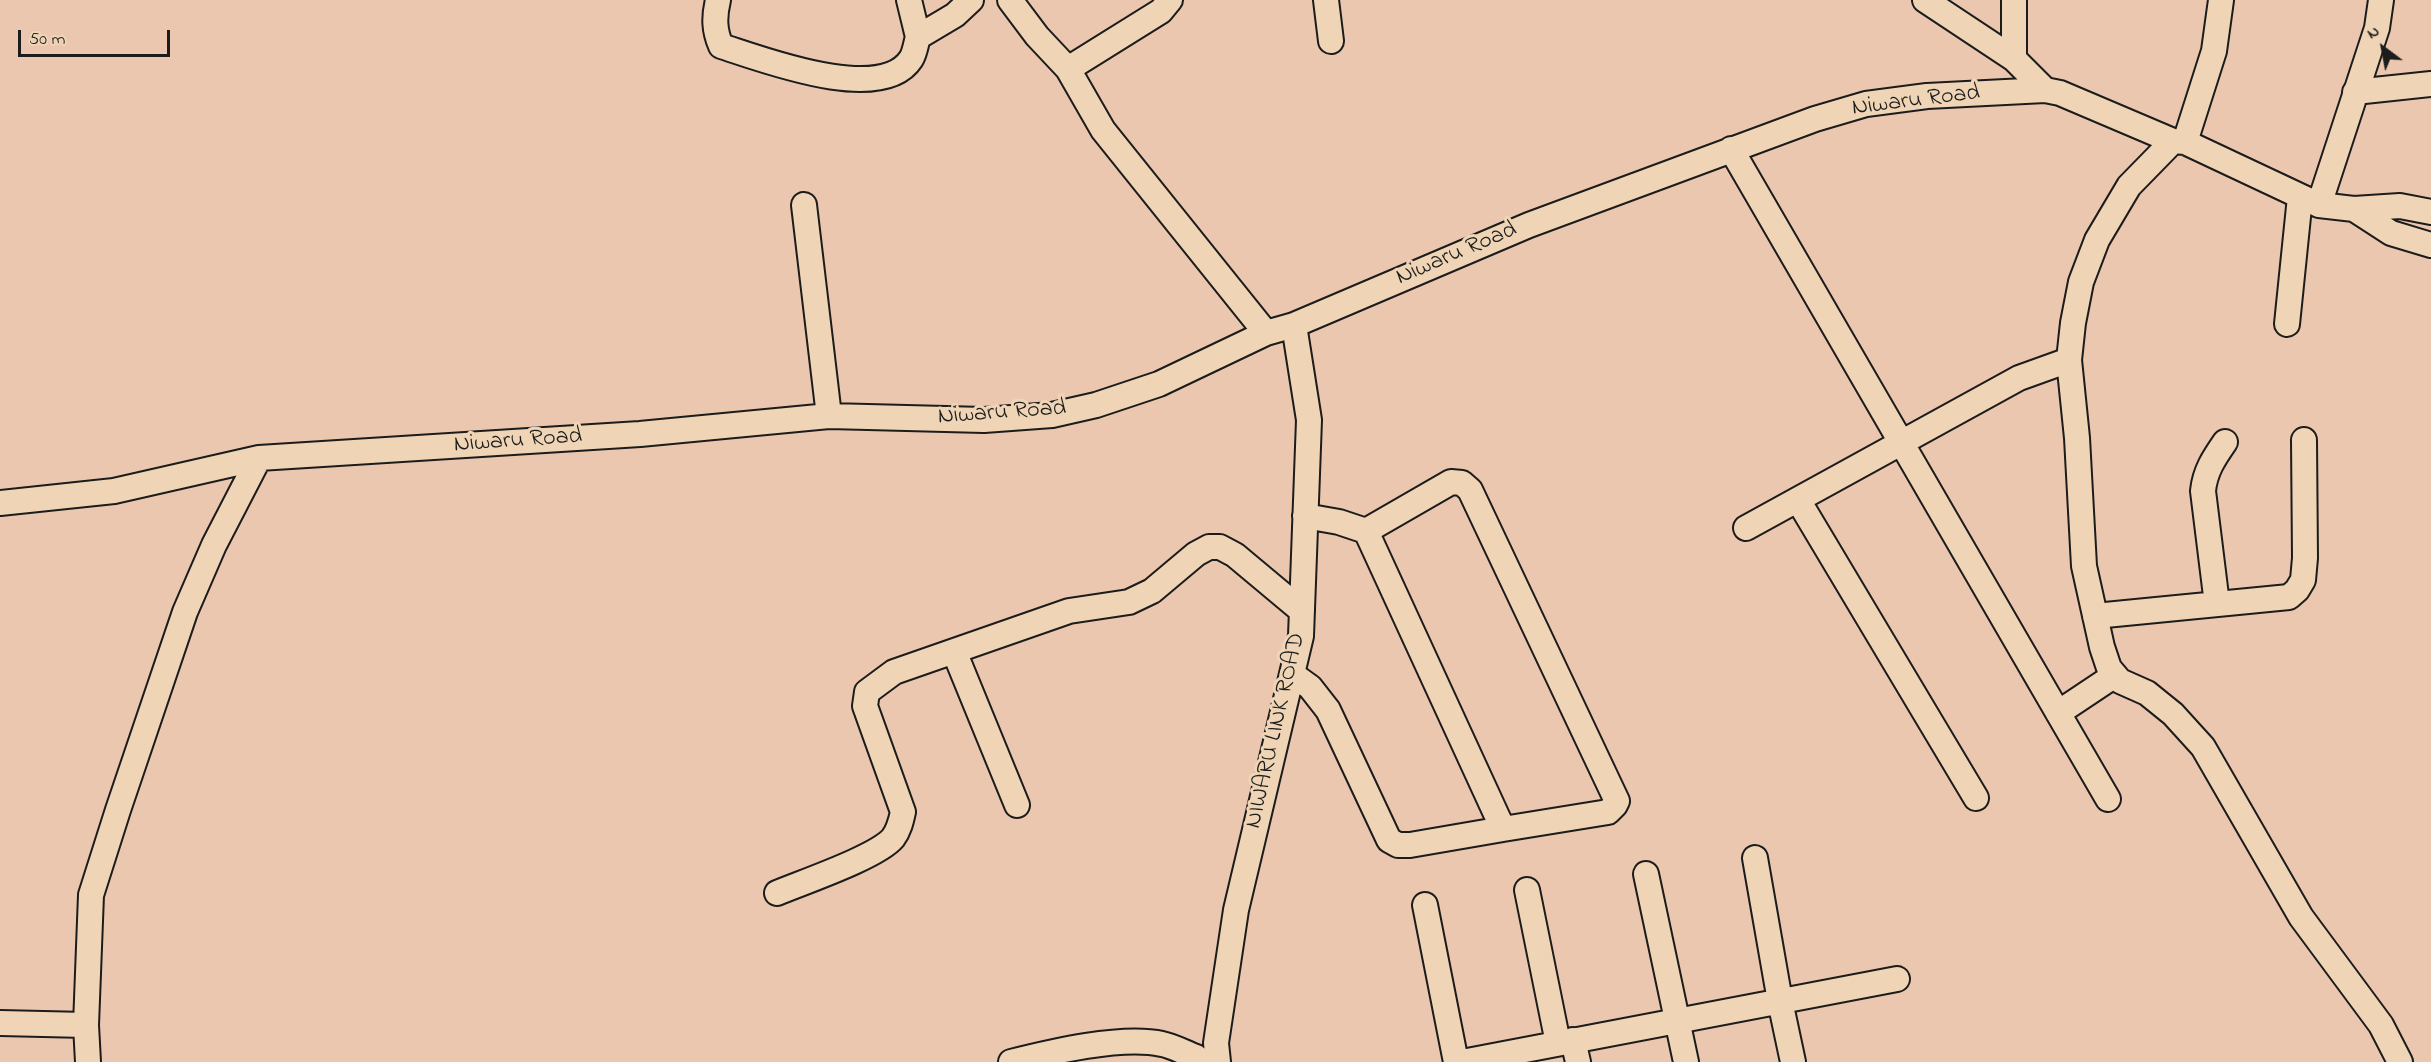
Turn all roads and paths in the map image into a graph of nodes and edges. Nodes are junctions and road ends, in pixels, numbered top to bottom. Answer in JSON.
{"nodes":[{"id":1,"x":718,"y":0,"type":"edge"},
{"id":2,"x":909,"y":0,"type":"edge"},
{"id":3,"x":971,"y":0,"type":"edge"},
{"id":4,"x":1010,"y":0,"type":"edge"},
{"id":5,"x":1170,"y":0,"type":"edge"},
{"id":6,"x":1326,"y":0,"type":"edge"},
{"id":7,"x":1925,"y":0,"type":"edge"},
{"id":8,"x":2014,"y":0,"type":"edge"},
{"id":9,"x":2221,"y":0,"type":"edge"},
{"id":10,"x":2381,"y":0,"type":"edge"},
{"id":11,"x":918,"y":37,"type":"junction"},
{"id":12,"x":1331,"y":41,"type":"dead end"},
{"id":13,"x":2014,"y":59,"type":"junction"},
{"id":14,"x":1068,"y":69,"type":"junction"},
{"id":15,"x":2431,"y":84,"type":"edge"},
{"id":16,"x":2052,"y":91,"type":"junction"},
{"id":17,"x":2355,"y":92,"type":"junction"},
{"id":18,"x":2179,"y":141,"type":"junction"},
{"id":19,"x":1731,"y":148,"type":"junction"},
{"id":20,"x":2309,"y":201,"type":"junction"},
{"id":21,"x":804,"y":205,"type":"dead end"},
{"id":22,"x":2354,"y":208,"type":"junction"},
{"id":23,"x":2431,"y":212,"type":"edge"},
{"id":24,"x":2431,"y":245,"type":"edge"},
{"id":25,"x":2287,"y":324,"type":"dead end"},
{"id":26,"x":1294,"y":325,"type":"junction"},
{"id":27,"x":1266,"y":333,"type":"junction"},
{"id":28,"x":2069,"y":360,"type":"junction"},
{"id":29,"x":829,"y":416,"type":"junction"},
{"id":30,"x":2304,"y":440,"type":"dead end"},
{"id":31,"x":2225,"y":442,"type":"dead end"},
{"id":32,"x":1901,"y":444,"type":"junction"},
{"id":33,"x":259,"y":458,"type":"junction"},
{"id":34,"x":1798,"y":500,"type":"junction"},
{"id":35,"x":0,"y":503,"type":"edge"},
{"id":36,"x":1305,"y":516,"type":"junction"},
{"id":37,"x":1746,"y":528,"type":"dead end"},
{"id":38,"x":1366,"y":531,"type":"junction"},
{"id":39,"x":2217,"y":604,"type":"junction"},
{"id":40,"x":1302,"y":611,"type":"junction"},
{"id":41,"x":2095,"y":616,"type":"junction"},
{"id":42,"x":954,"y":651,"type":"junction"},
{"id":43,"x":1292,"y":674,"type":"junction"},
{"id":44,"x":2115,"y":675,"type":"junction"},
{"id":45,"x":2058,"y":713,"type":"junction"},
{"id":46,"x":1976,"y":798,"type":"dead end"},
{"id":47,"x":2108,"y":799,"type":"dead end"},
{"id":48,"x":1017,"y":805,"type":"dead end"},
{"id":49,"x":1503,"y":829,"type":"junction"},
{"id":50,"x":1755,"y":858,"type":"dead end"},
{"id":51,"x":1646,"y":874,"type":"dead end"},
{"id":52,"x":1527,"y":890,"type":"dead end"},
{"id":53,"x":777,"y":893,"type":"dead end"},
{"id":54,"x":1425,"y":905,"type":"dead end"},
{"id":55,"x":1897,"y":979,"type":"dead end"},
{"id":56,"x":1780,"y":1001,"type":"junction"},
{"id":57,"x":1678,"y":1019,"type":"junction"},
{"id":58,"x":0,"y":1023,"type":"edge"},
{"id":59,"x":86,"y":1025,"type":"junction"},
{"id":60,"x":1570,"y":1049,"type":"edge"},
{"id":61,"x":1205,"y":1056,"type":"edge"},
{"id":62,"x":2391,"y":1060,"type":"edge"},
{"id":63,"x":88,"y":1062,"type":"edge"},
{"id":64,"x":1011,"y":1062,"type":"edge"},
{"id":65,"x":1456,"y":1062,"type":"edge"},
{"id":66,"x":1462,"y":1062,"type":"edge"},
{"id":67,"x":1686,"y":1062,"type":"edge"},
{"id":68,"x":1793,"y":1062,"type":"edge"}],
"edges":[{"from":1,"to":11,"type":"street"},
{"from":2,"to":11,"type":"street"},
{"from":3,"to":11,"type":"street"},
{"from":4,"to":14,"type":"street"},
{"from":5,"to":14,"type":"street"},
{"from":6,"to":12,"type":"street"},
{"from":7,"to":13,"type":"street"},
{"from":8,"to":13,"type":"street"},
{"from":9,"to":18,"type":"street"},
{"from":10,"to":17,"type":"street"},
{"from":13,"to":16,"type":"street"},
{"from":14,"to":27,"type":"street"},
{"from":15,"to":17,"type":"street"},
{"from":16,"to":18,"type":"street"},
{"from":16,"to":19,"type":"street","name":"Niwaru Road"},
{"from":17,"to":20,"type":"street"},
{"from":18,"to":20,"type":"street"},
{"from":18,"to":28,"type":"street"},
{"from":19,"to":26,"type":"street","name":"Niwaru Road"},
{"from":19,"to":32,"type":"street"},
{"from":20,"to":22,"type":"street"},
{"from":20,"to":25,"type":"street"},
{"from":21,"to":29,"type":"street"},
{"from":22,"to":23,"type":"street"},
{"from":22,"to":24,"type":"street"},
{"from":26,"to":27,"type":"street","name":"Niwaru Road"},
{"from":26,"to":36,"type":"street","name":"NIWARU LINK ROAD"},
{"from":27,"to":29,"type":"street","name":"Niwaru Road"},
{"from":28,"to":32,"type":"street"},
{"from":28,"to":41,"type":"street"},
{"from":29,"to":33,"type":"street","name":"Niwaru Road"},
{"from":30,"to":39,"type":"street"},
{"from":31,"to":39,"type":"street"},
{"from":32,"to":34,"type":"street"},
{"from":32,"to":45,"type":"street"},
{"from":33,"to":35,"type":"street","name":"Niwaru Road"},
{"from":33,"to":59,"type":"street"},
{"from":34,"to":37,"type":"street"},
{"from":34,"to":46,"type":"street"},
{"from":36,"to":38,"type":"street"},
{"from":36,"to":40,"type":"street","name":"NIWARU LINK ROAD"},
{"from":38,"to":49,"type":"street"},
{"from":38,"to":49,"type":"street"},
{"from":39,"to":41,"type":"street"},
{"from":40,"to":42,"type":"street"},
{"from":40,"to":43,"type":"street","name":"NIWARU LINK ROAD"},
{"from":41,"to":44,"type":"street"},
{"from":42,"to":48,"type":"street"},
{"from":42,"to":53,"type":"street"},
{"from":43,"to":49,"type":"street"},
{"from":43,"to":61,"type":"street","name":"NIWARU LINK ROAD"},
{"from":44,"to":45,"type":"street"},
{"from":44,"to":62,"type":"street"},
{"from":45,"to":47,"type":"street"},
{"from":50,"to":56,"type":"street"},
{"from":51,"to":57,"type":"street"},
{"from":52,"to":60,"type":"street"},
{"from":54,"to":65,"type":"street"},
{"from":55,"to":56,"type":"street"},
{"from":56,"to":57,"type":"street"},
{"from":56,"to":68,"type":"street"},
{"from":57,"to":60,"type":"street"},
{"from":57,"to":67,"type":"street"},
{"from":58,"to":59,"type":"street"},
{"from":59,"to":63,"type":"street"},
{"from":60,"to":66,"type":"street"},
{"from":61,"to":64,"type":"street"}]}
